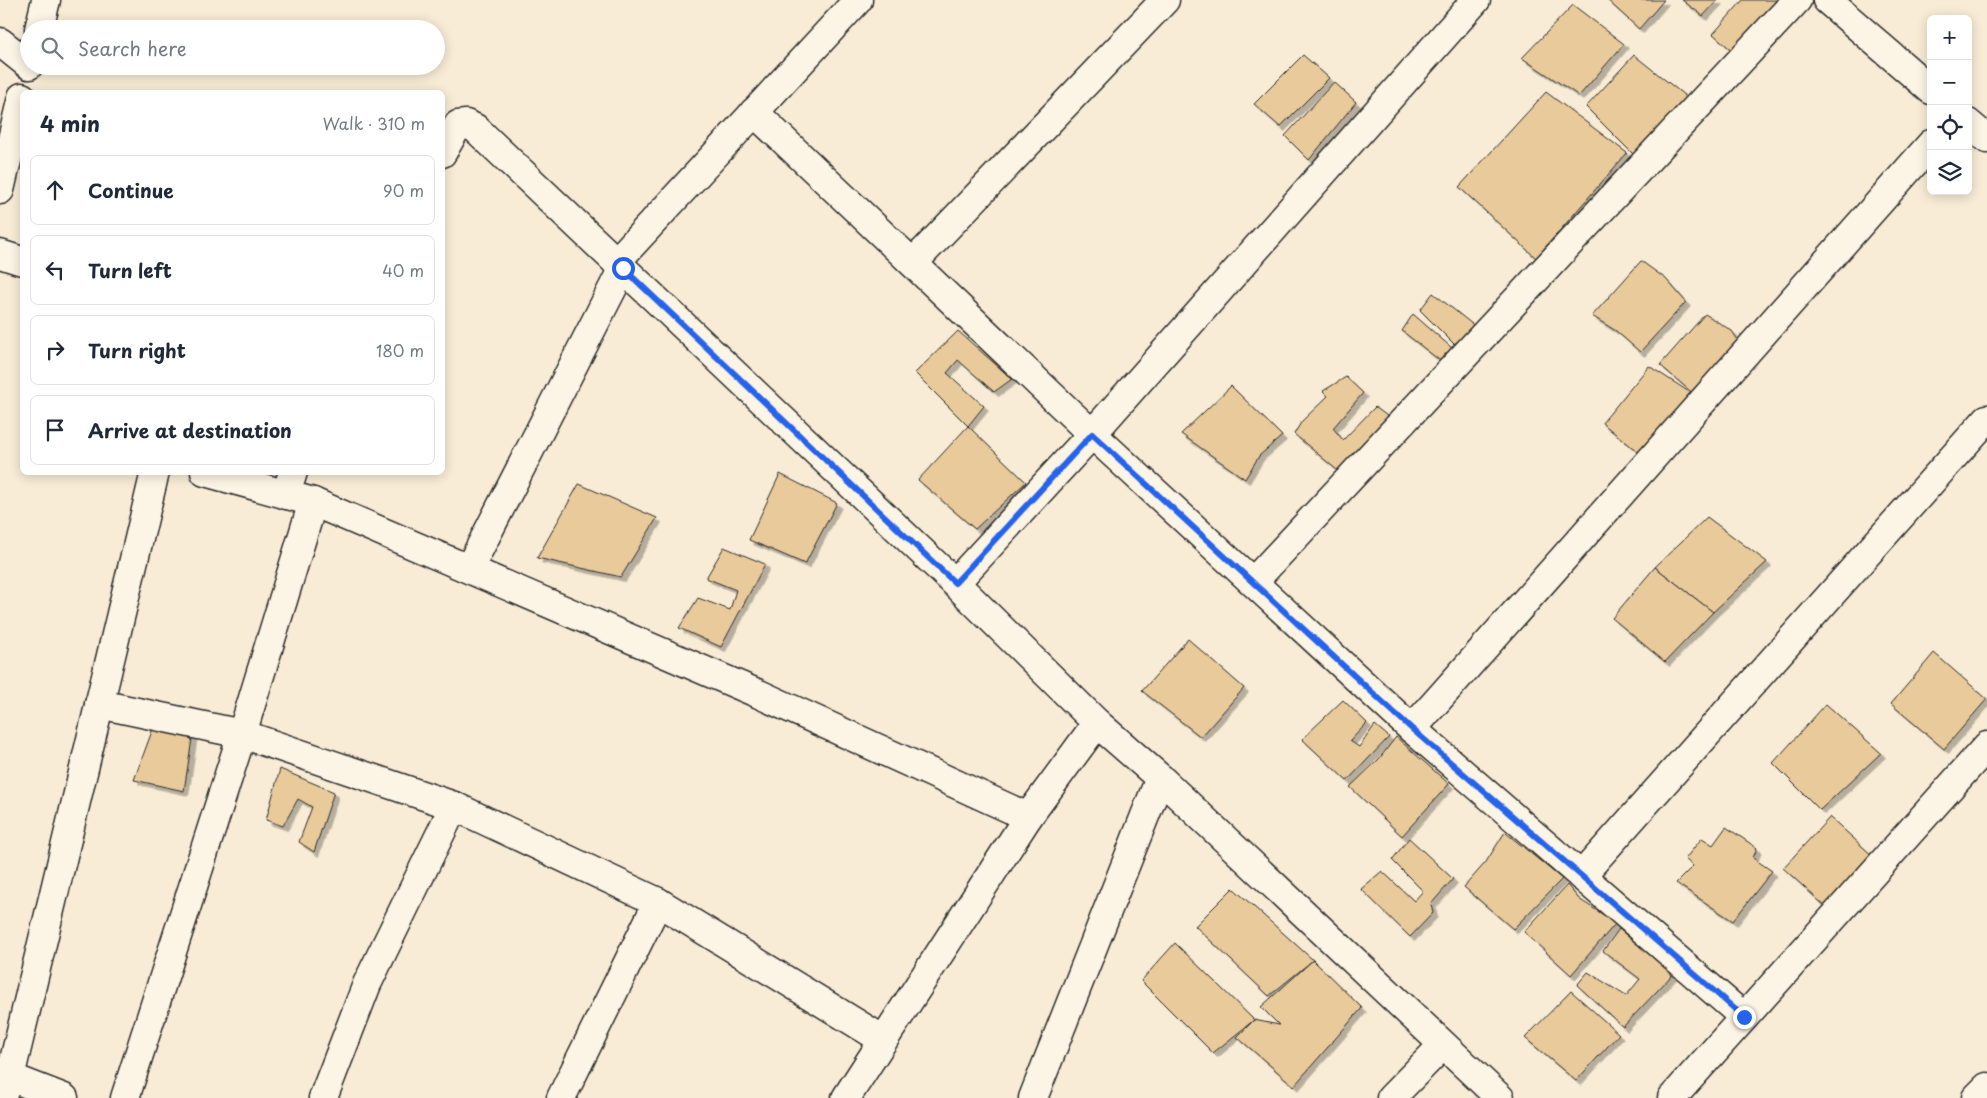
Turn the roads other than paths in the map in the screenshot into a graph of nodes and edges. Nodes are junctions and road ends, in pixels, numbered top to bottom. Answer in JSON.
{"nodes":[{"id":1,"x":46,"y":0,"type":"edge"},
{"id":2,"x":858,"y":0,"type":"edge"},
{"id":3,"x":1165,"y":0,"type":"edge"},
{"id":4,"x":1476,"y":0,"type":"edge"},
{"id":5,"x":1798,"y":0,"type":"edge"},
{"id":6,"x":1826,"y":0,"type":"edge"},
{"id":7,"x":41,"y":20,"type":"edge"},
{"id":8,"x":0,"y":42,"type":"edge"},
{"id":9,"x":20,"y":58,"type":"edge"},
{"id":10,"x":28,"y":75,"type":"edge"},
{"id":11,"x":1927,"y":87,"type":"edge"},
{"id":12,"x":24,"y":90,"type":"edge"},
{"id":13,"x":20,"y":105,"type":"edge"},
{"id":14,"x":754,"y":112,"type":"junction"},
{"id":15,"x":1972,"y":126,"type":"edge"},
{"id":16,"x":1987,"y":139,"type":"edge"},
{"id":17,"x":445,"y":148,"type":"edge"},
{"id":18,"x":1927,"y":149,"type":"edge"},
{"id":19,"x":0,"y":190,"type":"edge"},
{"id":20,"x":0,"y":254,"type":"edge"},
{"id":21,"x":20,"y":260,"type":"edge"},
{"id":22,"x":913,"y":263,"type":"junction"},
{"id":23,"x":620,"y":265,"type":"junction"},
{"id":24,"x":1987,"y":419,"type":"edge"},
{"id":25,"x":1092,"y":434,"type":"junction"},
{"id":26,"x":154,"y":475,"type":"edge"},
{"id":27,"x":226,"y":475,"type":"edge"},
{"id":28,"x":289,"y":484,"type":"edge"},
{"id":29,"x":313,"y":502,"type":"junction"},
{"id":30,"x":469,"y":569,"type":"junction"},
{"id":31,"x":1253,"y":582,"type":"junction"},
{"id":32,"x":955,"y":583,"type":"junction"},
{"id":33,"x":99,"y":704,"type":"junction"},
{"id":34,"x":1098,"y":723,"type":"junction"},
{"id":35,"x":1412,"y":729,"type":"junction"},
{"id":36,"x":242,"y":734,"type":"junction"},
{"id":37,"x":1987,"y":746,"type":"edge"},
{"id":38,"x":1160,"y":778,"type":"junction"},
{"id":39,"x":454,"y":806,"type":"junction"},
{"id":40,"x":1028,"y":817,"type":"junction"},
{"id":41,"x":1581,"y":876,"type":"junction"},
{"id":42,"x":658,"y":902,"type":"junction"},
{"id":43,"x":1744,"y":1017,"type":"junction"},
{"id":44,"x":882,"y":1039,"type":"junction"},
{"id":45,"x":1443,"y":1046,"type":"junction"},
{"id":46,"x":6,"y":1087,"type":"edge"},
{"id":47,"x":1987,"y":1087,"type":"edge"},
{"id":48,"x":571,"y":1094,"type":"edge"},
{"id":49,"x":64,"y":1098,"type":"edge"},
{"id":50,"x":125,"y":1098,"type":"edge"},
{"id":51,"x":323,"y":1098,"type":"edge"},
{"id":52,"x":846,"y":1098,"type":"edge"},
{"id":53,"x":1033,"y":1098,"type":"edge"},
{"id":54,"x":1391,"y":1098,"type":"edge"},
{"id":55,"x":1500,"y":1098,"type":"edge"},
{"id":56,"x":1672,"y":1098,"type":"edge"},
{"id":57,"x":1976,"y":1098,"type":"edge"}],
"edges":[{"from":1,"to":7,"type":"street"},
{"from":2,"to":14,"type":"street"},
{"from":3,"to":22,"type":"street"},
{"from":4,"to":25,"type":"street"},
{"from":5,"to":31,"type":"street"},
{"from":6,"to":11,"type":"street"},
{"from":8,"to":9,"type":"street"},
{"from":10,"to":12,"type":"street"},
{"from":13,"to":19,"type":"street"},
{"from":14,"to":22,"type":"street"},
{"from":14,"to":23,"type":"street"},
{"from":15,"to":16,"type":"street"},
{"from":17,"to":23,"type":"street"},
{"from":18,"to":35,"type":"street"},
{"from":20,"to":21,"type":"street"},
{"from":22,"to":25,"type":"street"},
{"from":23,"to":30,"type":"street"},
{"from":23,"to":32,"type":"street"},
{"from":24,"to":41,"type":"street"},
{"from":25,"to":31,"type":"street"},
{"from":25,"to":32,"type":"street"},
{"from":26,"to":33,"type":"street"},
{"from":27,"to":28,"type":"street"},
{"from":28,"to":29,"type":"street"},
{"from":29,"to":30,"type":"street"},
{"from":29,"to":36,"type":"street"},
{"from":30,"to":40,"type":"street"},
{"from":31,"to":35,"type":"street"},
{"from":32,"to":34,"type":"street"},
{"from":33,"to":36,"type":"street"},
{"from":33,"to":46,"type":"street"},
{"from":34,"to":38,"type":"street"},
{"from":34,"to":40,"type":"street"},
{"from":35,"to":41,"type":"street"},
{"from":36,"to":39,"type":"street"},
{"from":36,"to":50,"type":"street"},
{"from":37,"to":43,"type":"street"},
{"from":38,"to":45,"type":"street"},
{"from":38,"to":53,"type":"street"},
{"from":39,"to":42,"type":"street"},
{"from":39,"to":51,"type":"street"},
{"from":40,"to":44,"type":"street"},
{"from":41,"to":43,"type":"street"},
{"from":42,"to":44,"type":"street"},
{"from":42,"to":48,"type":"street"},
{"from":43,"to":56,"type":"street"},
{"from":44,"to":52,"type":"street"},
{"from":45,"to":54,"type":"street"},
{"from":45,"to":55,"type":"street"},
{"from":46,"to":49,"type":"street"},
{"from":47,"to":57,"type":"street"}]}
